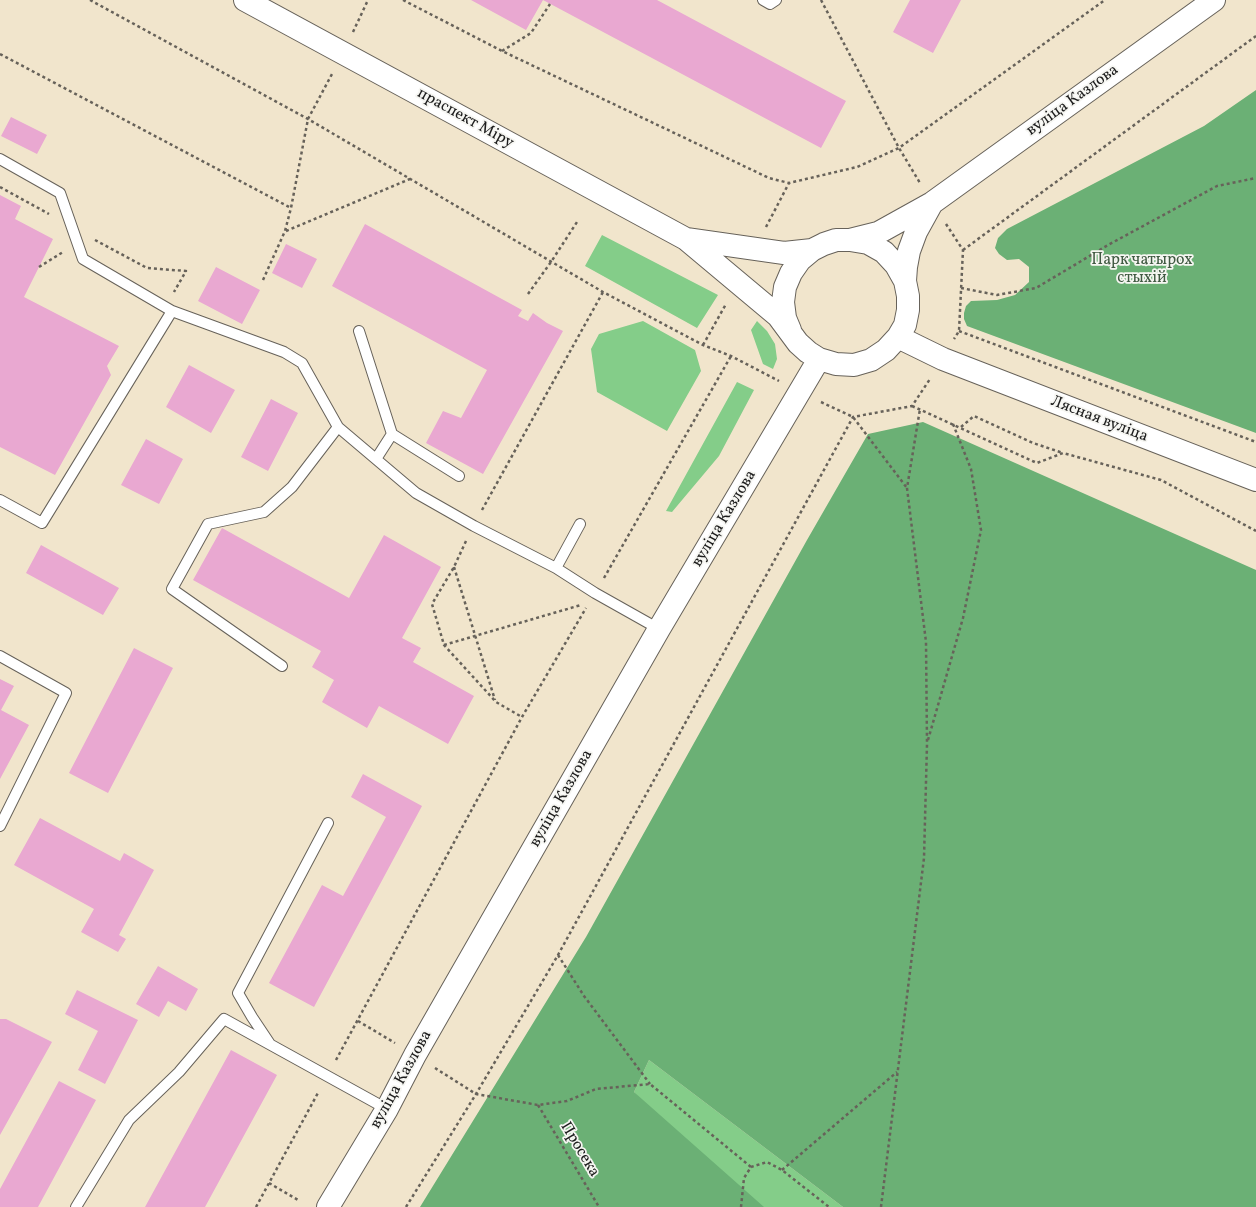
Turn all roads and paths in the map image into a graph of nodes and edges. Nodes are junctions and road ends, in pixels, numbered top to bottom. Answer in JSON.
{"nodes":[{"id":1,"x":90,"y":0,"type":"edge"},
{"id":2,"x":245,"y":0,"type":"edge"},
{"id":3,"x":403,"y":0,"type":"edge"},
{"id":4,"x":763,"y":0,"type":"edge"},
{"id":5,"x":776,"y":0,"type":"edge"},
{"id":6,"x":821,"y":0,"type":"edge"},
{"id":7,"x":1105,"y":0,"type":"edge"},
{"id":8,"x":1214,"y":0,"type":"edge"},
{"id":9,"x":550,"y":4,"type":"dead end"},
{"id":10,"x":1256,"y":36,"type":"edge"},
{"id":11,"x":502,"y":51,"type":"junction"},
{"id":12,"x":0,"y":54,"type":"edge"},
{"id":13,"x":308,"y":119,"type":"junction"},
{"id":14,"x":899,"y":148,"type":"junction"},
{"id":15,"x":0,"y":159,"type":"edge"},
{"id":16,"x":1256,"y":178,"type":"edge"},
{"id":17,"x":410,"y":179,"type":"junction"},
{"id":18,"x":932,"y":203,"type":"junction"},
{"id":19,"x":291,"y":208,"type":"junction"},
{"id":20,"x":576,"y":222,"type":"dead end"},
{"id":21,"x":285,"y":231,"type":"junction"},
{"id":22,"x":686,"y":239,"type":"junction"},
{"id":23,"x":850,"y":240,"type":"junction"},
{"id":24,"x":812,"y":250,"type":"junction"},
{"id":25,"x":963,"y":250,"type":"dead end"},
{"id":26,"x":551,"y":262,"type":"junction"},
{"id":27,"x":263,"y":280,"type":"dead end"},
{"id":28,"x":905,"y":281,"type":"junction"},
{"id":29,"x":961,"y":288,"type":"dead end"},
{"id":30,"x":603,"y":292,"type":"junction"},
{"id":31,"x":528,"y":294,"type":"dead end"},
{"id":32,"x":172,"y":311,"type":"junction"},
{"id":33,"x":359,"y":330,"type":"dead end"},
{"id":34,"x":790,"y":332,"type":"junction"},
{"id":35,"x":898,"y":338,"type":"junction"},
{"id":36,"x":819,"y":359,"type":"junction"},
{"id":37,"x":943,"y":359,"type":"junction"},
{"id":38,"x":912,"y":406,"type":"junction"},
{"id":39,"x":920,"y":410,"type":"junction"},
{"id":40,"x":853,"y":418,"type":"junction"},
{"id":41,"x":953,"y":424,"type":"junction"},
{"id":42,"x":338,"y":427,"type":"junction"},
{"id":43,"x":961,"y":427,"type":"junction"},
{"id":44,"x":392,"y":434,"type":"junction"},
{"id":45,"x":1256,"y":442,"type":"edge"},
{"id":46,"x":1063,"y":453,"type":"junction"},
{"id":47,"x":376,"y":459,"type":"junction"},
{"id":48,"x":459,"y":476,"type":"dead end"},
{"id":49,"x":1256,"y":480,"type":"edge"},
{"id":50,"x":907,"y":488,"type":"junction"},
{"id":51,"x":0,"y":500,"type":"edge"},
{"id":52,"x":580,"y":524,"type":"dead end"},
{"id":53,"x":474,"y":526,"type":"junction"},
{"id":54,"x":1256,"y":531,"type":"edge"},
{"id":55,"x":454,"y":566,"type":"junction"},
{"id":56,"x":556,"y":568,"type":"junction"},
{"id":57,"x":595,"y":593,"type":"junction"},
{"id":58,"x":589,"y":602,"type":"junction"},
{"id":59,"x":659,"y":630,"type":"junction"},
{"id":60,"x":475,"y":636,"type":"junction"},
{"id":61,"x":444,"y":645,"type":"junction"},
{"id":62,"x":0,"y":656,"type":"edge"},
{"id":63,"x":282,"y":666,"type":"dead end"},
{"id":64,"x":496,"y":702,"type":"junction"},
{"id":65,"x":522,"y":717,"type":"junction"},
{"id":66,"x":927,"y":744,"type":"junction"},
{"id":67,"x":328,"y":823,"type":"dead end"},
{"id":68,"x":0,"y":826,"type":"edge"},
{"id":69,"x":558,"y":955,"type":"junction"},
{"id":70,"x":271,"y":1045,"type":"junction"},
{"id":71,"x":897,"y":1072,"type":"junction"},
{"id":72,"x":328,"y":1076,"type":"junction"},
{"id":73,"x":650,"y":1084,"type":"junction"},
{"id":74,"x":476,"y":1094,"type":"junction"},
{"id":75,"x":538,"y":1105,"type":"junction"},
{"id":76,"x":387,"y":1109,"type":"junction"},
{"id":77,"x":751,"y":1167,"type":"junction"},
{"id":78,"x":782,"y":1170,"type":"junction"},
{"id":79,"x":270,"y":1184,"type":"junction"},
{"id":80,"x":298,"y":1200,"type":"dead end"},
{"id":81,"x":76,"y":1207,"type":"edge"},
{"id":82,"x":256,"y":1207,"type":"edge"},
{"id":83,"x":328,"y":1207,"type":"edge"},
{"id":84,"x":406,"y":1207,"type":"edge"},
{"id":85,"x":599,"y":1207,"type":"edge"},
{"id":86,"x":741,"y":1207,"type":"edge"},
{"id":87,"x":828,"y":1207,"type":"edge"},
{"id":88,"x":881,"y":1207,"type":"edge"}],
"edges":[{"from":1,"to":13,"type":"path"},
{"from":2,"to":22,"type":"main road","name":"праспект Міру"},
{"from":3,"to":11,"type":"path"},
{"from":4,"to":5,"type":"lane"},
{"from":6,"to":14,"type":"path"},
{"from":7,"to":14,"type":"path"},
{"from":8,"to":18,"type":"main road","name":"вуліца Казлова"},
{"from":9,"to":11,"type":"path"},
{"from":10,"to":25,"type":"path"},
{"from":11,"to":14,"type":"path"},
{"from":12,"to":19,"type":"path"},
{"from":13,"to":17,"type":"path"},
{"from":13,"to":19,"type":"path"},
{"from":15,"to":32,"type":"lane"},
{"from":16,"to":29,"type":"path"},
{"from":17,"to":21,"type":"path"},
{"from":17,"to":26,"type":"path"},
{"from":18,"to":23,"type":"main road","name":"вуліца Казлова"},
{"from":18,"to":28,"type":"main road"},
{"from":19,"to":21,"type":"path"},
{"from":20,"to":26,"type":"path"},
{"from":21,"to":27,"type":"path"},
{"from":22,"to":24,"type":"main road"},
{"from":22,"to":34,"type":"main road"},
{"from":23,"to":24,"type":"main road"},
{"from":23,"to":28,"type":"main road"},
{"from":24,"to":34,"type":"main road"},
{"from":26,"to":30,"type":"path"},
{"from":26,"to":31,"type":"path"},
{"from":28,"to":35,"type":"main road"},
{"from":30,"to":53,"type":"path"},
{"from":30,"to":57,"type":"path"},
{"from":32,"to":42,"type":"lane"},
{"from":32,"to":51,"type":"lane"},
{"from":33,"to":44,"type":"lane"},
{"from":34,"to":36,"type":"main road"},
{"from":35,"to":36,"type":"main road"},
{"from":35,"to":37,"type":"main road","name":"Лясная вуліца"},
{"from":36,"to":59,"type":"main road","name":"вуліца Казлова"},
{"from":37,"to":38,"type":"path"},
{"from":37,"to":45,"type":"path"},
{"from":37,"to":49,"type":"main road","name":"Лясная вуліца"},
{"from":38,"to":39,"type":"path"},
{"from":38,"to":40,"type":"path"},
{"from":39,"to":41,"type":"path"},
{"from":39,"to":50,"type":"path"},
{"from":40,"to":50,"type":"path"},
{"from":40,"to":69,"type":"path"},
{"from":41,"to":43,"type":"path"},
{"from":41,"to":66,"type":"path"},
{"from":42,"to":47,"type":"lane"},
{"from":42,"to":63,"type":"lane"},
{"from":43,"to":46,"type":"path"},
{"from":43,"to":46,"type":"path"},
{"from":44,"to":47,"type":"lane"},
{"from":44,"to":48,"type":"lane"},
{"from":46,"to":54,"type":"path"},
{"from":47,"to":53,"type":"lane"},
{"from":50,"to":66,"type":"path"},
{"from":52,"to":56,"type":"lane"},
{"from":53,"to":55,"type":"path"},
{"from":53,"to":56,"type":"lane"},
{"from":55,"to":60,"type":"path"},
{"from":55,"to":61,"type":"path"},
{"from":56,"to":57,"type":"lane"},
{"from":57,"to":58,"type":"path"},
{"from":57,"to":59,"type":"lane"},
{"from":58,"to":60,"type":"path"},
{"from":58,"to":65,"type":"path"},
{"from":59,"to":76,"type":"main road","name":"вуліца Казлова"},
{"from":60,"to":61,"type":"path"},
{"from":60,"to":64,"type":"path"},
{"from":61,"to":64,"type":"path"},
{"from":62,"to":68,"type":"lane"},
{"from":64,"to":65,"type":"path"},
{"from":65,"to":72,"type":"path"},
{"from":66,"to":71,"type":"path"},
{"from":67,"to":70,"type":"lane"},
{"from":69,"to":73,"type":"path"},
{"from":69,"to":74,"type":"path"},
{"from":70,"to":72,"type":"lane"},
{"from":70,"to":81,"type":"lane"},
{"from":71,"to":78,"type":"path"},
{"from":71,"to":88,"type":"path"},
{"from":72,"to":76,"type":"lane"},
{"from":72,"to":79,"type":"path"},
{"from":73,"to":75,"type":"path"},
{"from":73,"to":77,"type":"path"},
{"from":74,"to":75,"type":"path"},
{"from":74,"to":84,"type":"path"},
{"from":75,"to":85,"type":"path","name":"Просека"},
{"from":76,"to":83,"type":"main road","name":"вуліца Казлова"},
{"from":77,"to":78,"type":"path"},
{"from":77,"to":86,"type":"path"},
{"from":78,"to":87,"type":"path"},
{"from":79,"to":80,"type":"path"},
{"from":79,"to":82,"type":"path"}]}
